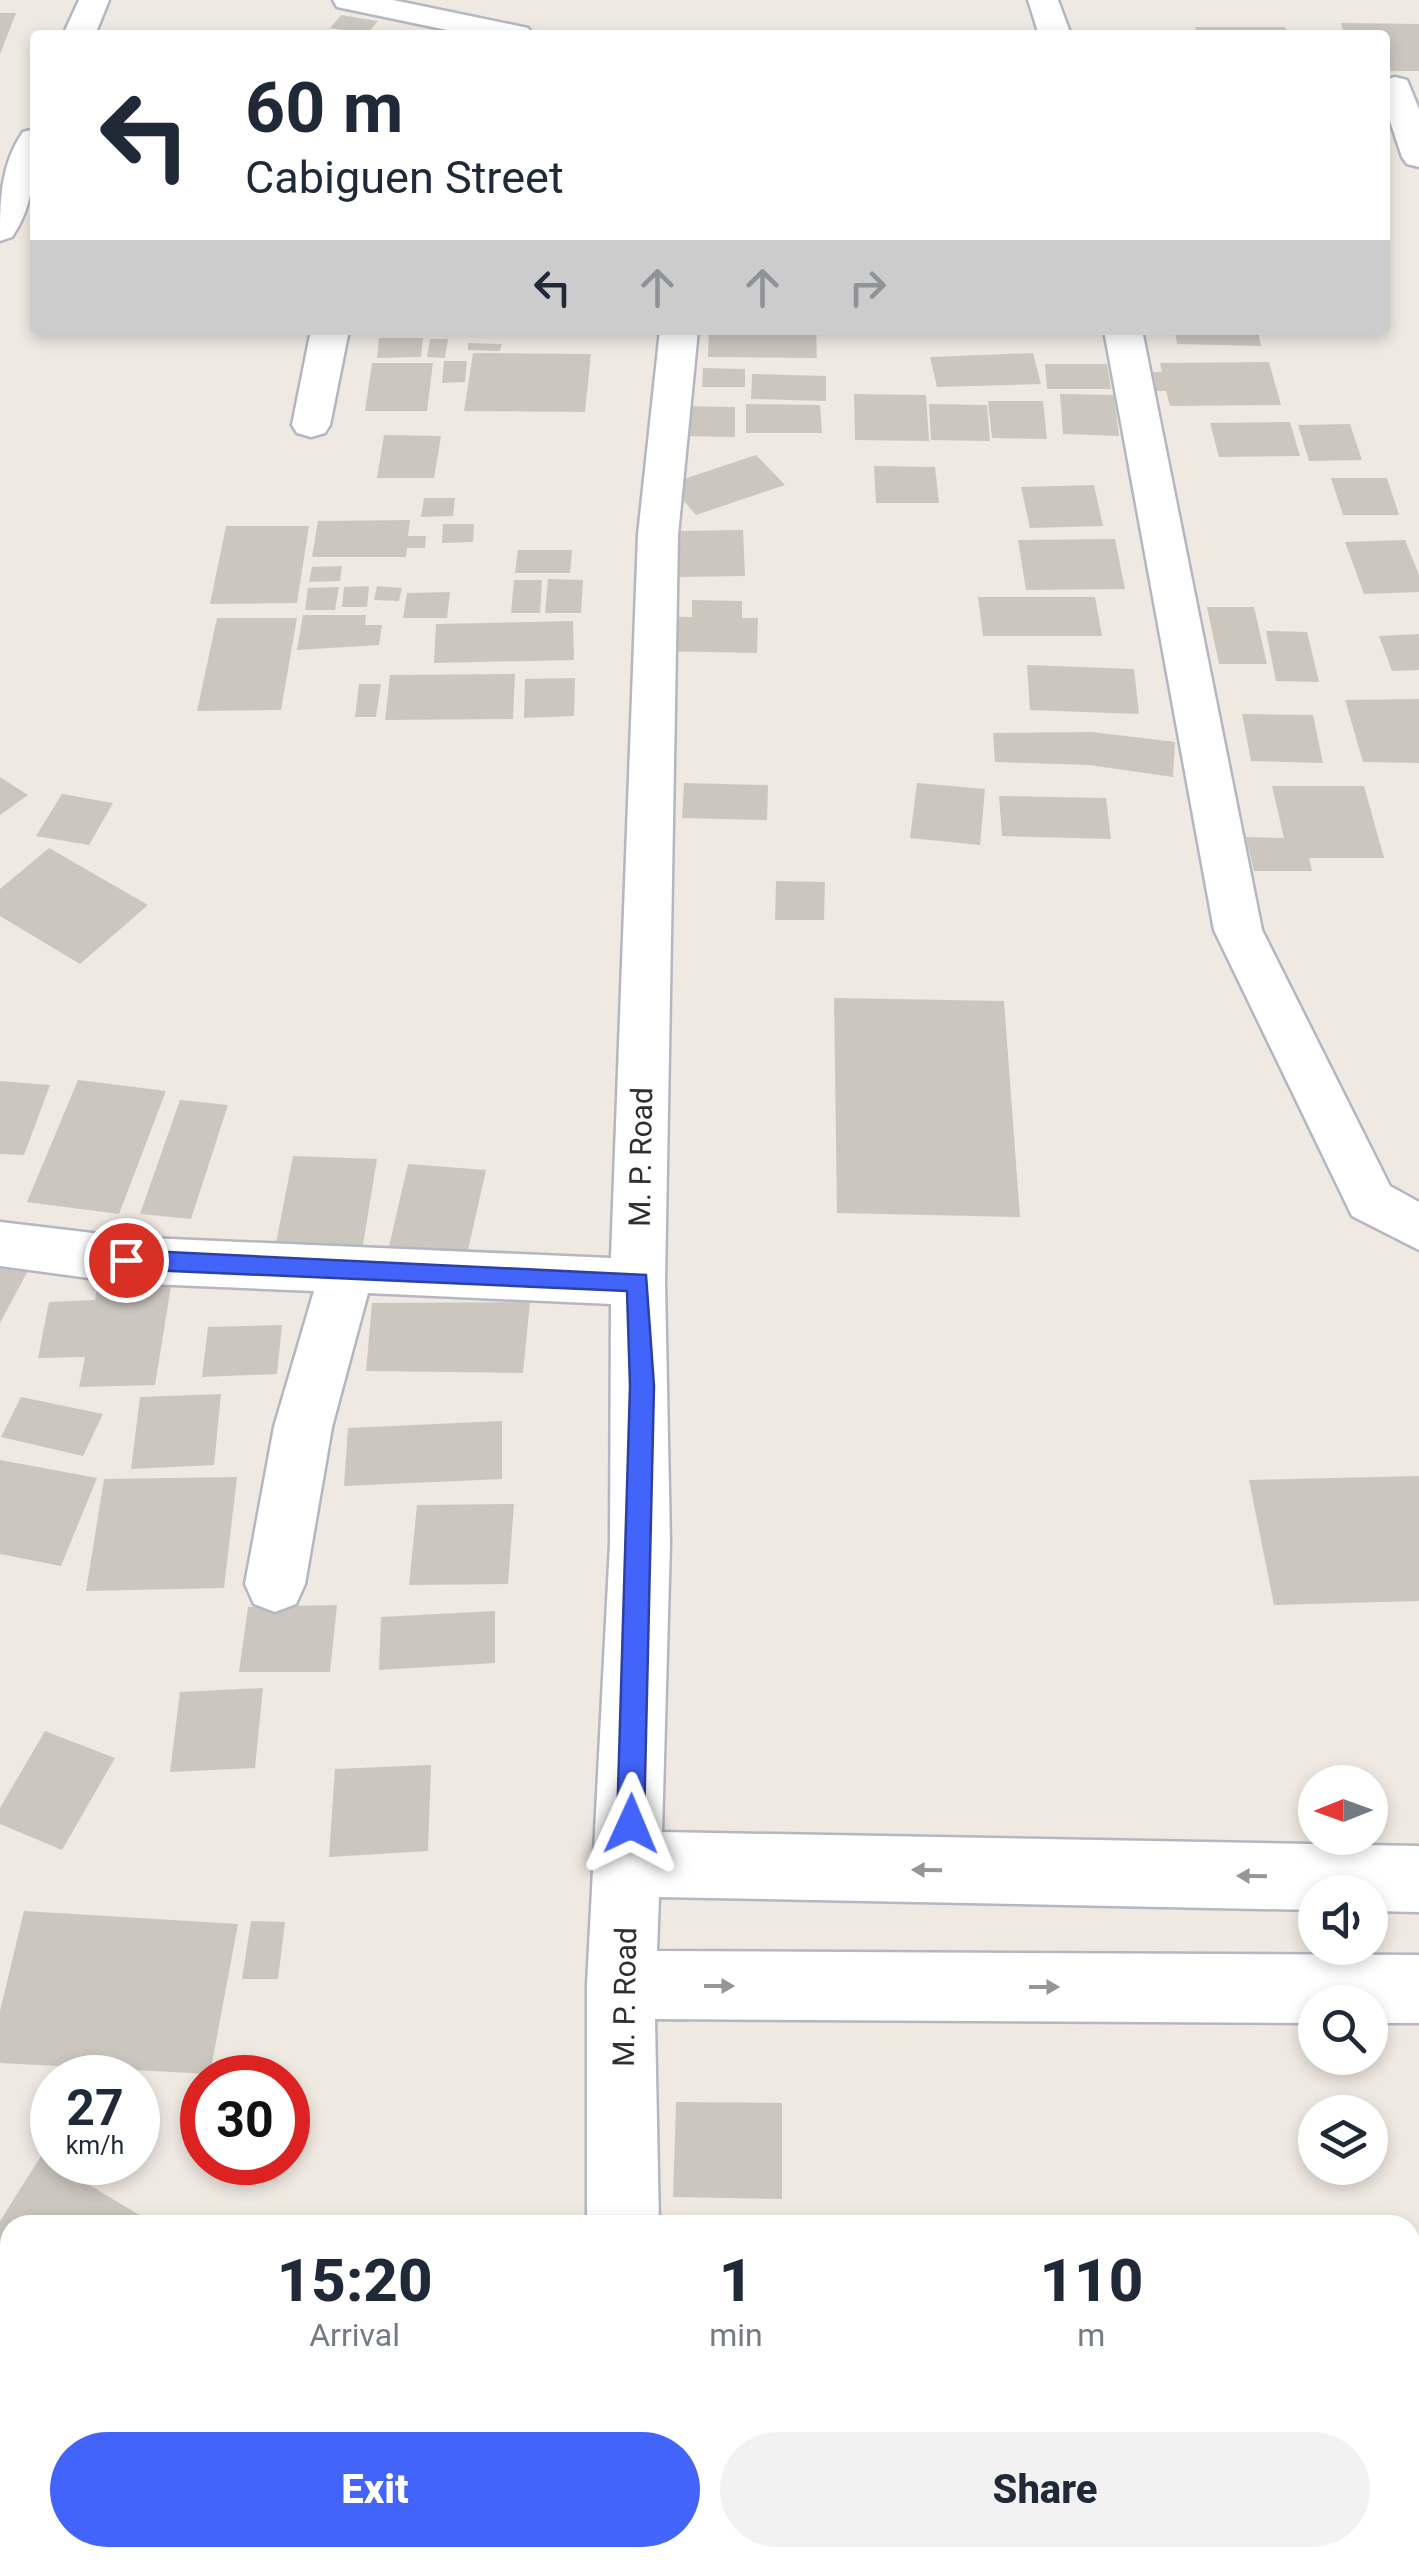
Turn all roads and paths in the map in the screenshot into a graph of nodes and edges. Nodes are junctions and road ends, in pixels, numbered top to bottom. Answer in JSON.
{"nodes":[{"id":1,"x":94,"y":0,"type":"edge"},
{"id":2,"x":348,"y":0,"type":"edge"},
{"id":3,"x":518,"y":0,"type":"edge"},
{"id":4,"x":1043,"y":0,"type":"edge"},
{"id":5,"x":426,"y":26,"type":"edge"},
{"id":6,"x":81,"y":30,"type":"edge"},
{"id":7,"x":471,"y":30,"type":"edge"},
{"id":8,"x":506,"y":30,"type":"edge"},
{"id":9,"x":1053,"y":30,"type":"edge"},
{"id":10,"x":1400,"y":87,"type":"edge"},
{"id":11,"x":30,"y":152,"type":"edge"},
{"id":12,"x":1419,"y":157,"type":"edge"},
{"id":13,"x":0,"y":230,"type":"edge"},
{"id":14,"x":329,"y":335,"type":"edge"},
{"id":15,"x":678,"y":335,"type":"edge"},
{"id":16,"x":1124,"y":335,"type":"edge"},
{"id":17,"x":311,"y":425,"type":"dead end"},
{"id":18,"x":1419,"y":1228,"type":"edge"},
{"id":19,"x":0,"y":1244,"type":"edge"},
{"id":20,"x":347,"y":1270,"type":"junction"},
{"id":21,"x":638,"y":1282,"type":"junction"},
{"id":22,"x":275,"y":1584,"type":"dead end"},
{"id":23,"x":630,"y":1864,"type":"junction"},
{"id":24,"x":1419,"y":1879,"type":"edge"},
{"id":25,"x":621,"y":1985,"type":"junction"},
{"id":26,"x":1419,"y":1989,"type":"edge"},
{"id":27,"x":622,"y":2215,"type":"edge"}],
"edges":[{"from":1,"to":6,"type":"street"},
{"from":2,"to":5,"type":"street"},
{"from":3,"to":8,"type":"street"},
{"from":4,"to":9,"type":"street"},
{"from":5,"to":7,"type":"street"},
{"from":10,"to":12,"type":"street"},
{"from":11,"to":13,"type":"street"},
{"from":14,"to":17,"type":"street"},
{"from":15,"to":21,"type":"street","name":"M. P. Road"},
{"from":16,"to":18,"type":"street"},
{"from":19,"to":20,"type":"street"},
{"from":20,"to":21,"type":"street"},
{"from":20,"to":22,"type":"street"},
{"from":21,"to":23,"type":"street","name":"M. P. Road"},
{"from":24,"to":23,"type":"street","one_way":true},
{"from":23,"to":25,"type":"street","name":"M. P. Road"},
{"from":25,"to":26,"type":"street","one_way":true},
{"from":25,"to":27,"type":"street","name":"M. P. Road"}]}
